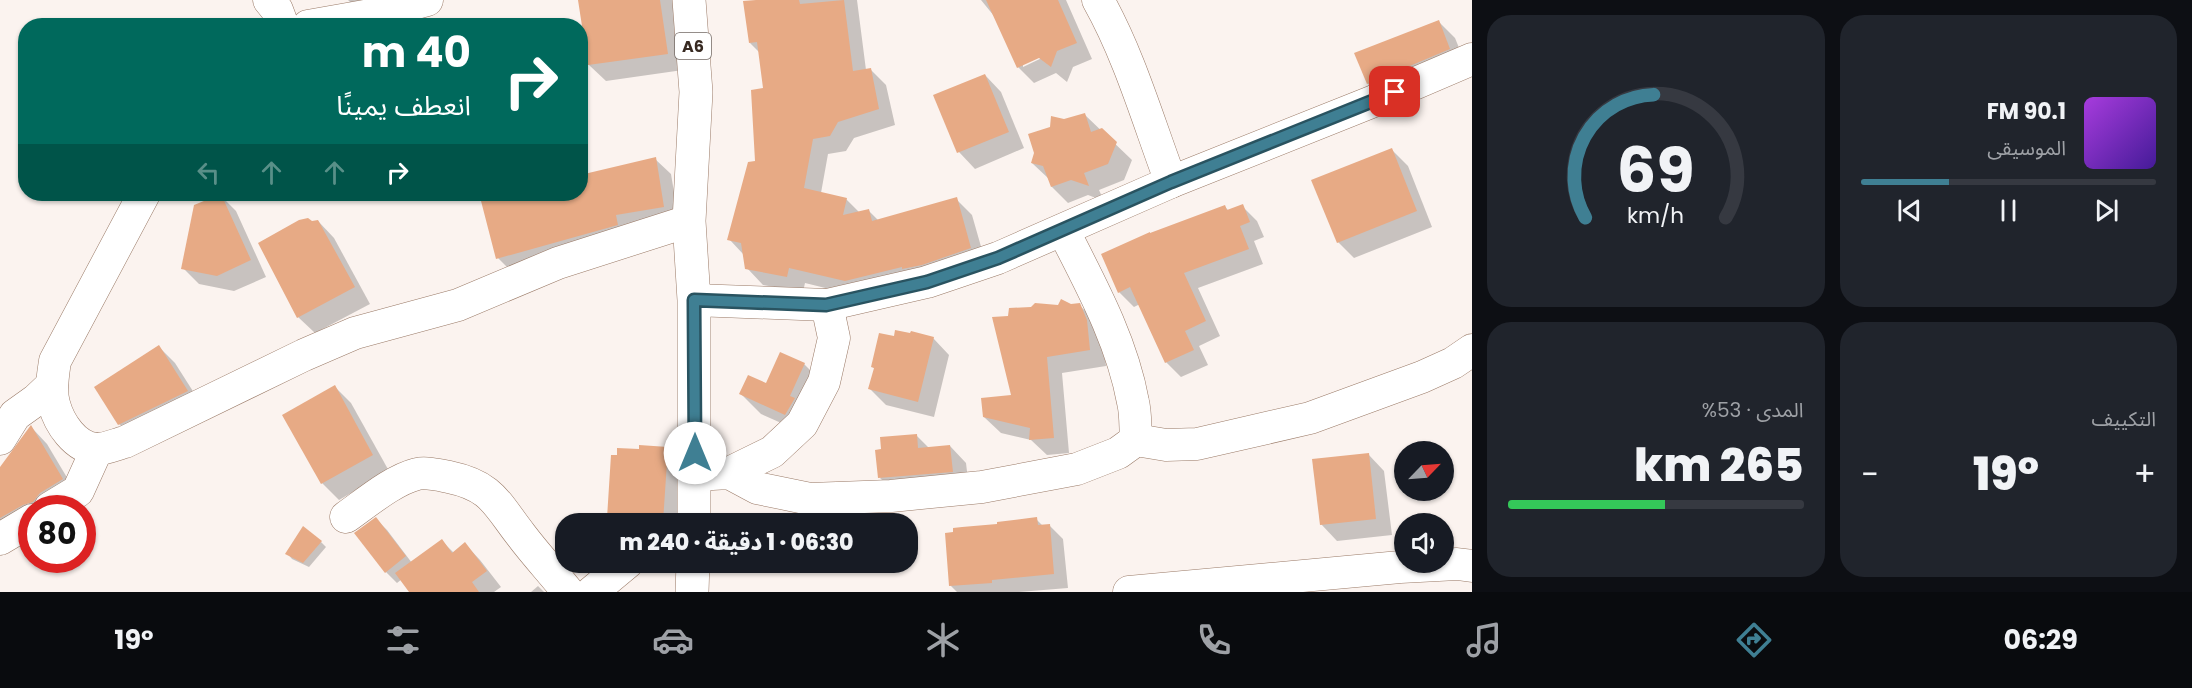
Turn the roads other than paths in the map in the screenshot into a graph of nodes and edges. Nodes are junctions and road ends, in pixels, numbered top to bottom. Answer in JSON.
{"nodes":[{"id":1,"x":268,"y":0,"type":"edge"},
{"id":2,"x":427,"y":0,"type":"edge"},
{"id":3,"x":688,"y":0,"type":"edge"},
{"id":4,"x":1098,"y":0,"type":"edge"},
{"id":5,"x":280,"y":18,"type":"edge"},
{"id":6,"x":353,"y":18,"type":"edge"},
{"id":7,"x":1472,"y":58,"type":"edge"},
{"id":8,"x":1171,"y":182,"type":"junction"},
{"id":9,"x":140,"y":201,"type":"edge"},
{"id":10,"x":689,"y":221,"type":"junction"},
{"id":11,"x":1063,"y":230,"type":"junction"},
{"id":12,"x":694,"y":300,"type":"junction"},
{"id":13,"x":826,"y":305,"type":"junction"},
{"id":14,"x":1472,"y":350,"type":"edge"},
{"id":15,"x":52,"y":385,"type":"junction"},
{"id":16,"x":0,"y":439,"type":"edge"},
{"id":17,"x":1136,"y":440,"type":"junction"},
{"id":18,"x":97,"y":449,"type":"junction"},
{"id":19,"x":729,"y":473,"type":"junction"},
{"id":20,"x":695,"y":475,"type":"junction"},
{"id":21,"x":71,"y":495,"type":"edge"},
{"id":22,"x":693,"y":513,"type":"edge"},
{"id":23,"x":346,"y":517,"type":"dead end"},
{"id":24,"x":18,"y":528,"type":"edge"},
{"id":25,"x":0,"y":539,"type":"edge"},
{"id":26,"x":1472,"y":566,"type":"edge"},
{"id":27,"x":615,"y":573,"type":"edge"},
{"id":28,"x":693,"y":573,"type":"edge"},
{"id":29,"x":568,"y":592,"type":"edge"},
{"id":30,"x":592,"y":592,"type":"edge"},
{"id":31,"x":692,"y":592,"type":"edge"},
{"id":32,"x":1129,"y":592,"type":"edge"}],
"edges":[{"from":1,"to":5,"type":"street"},
{"from":2,"to":6,"type":"street"},
{"from":3,"to":10,"type":"highway","number":"A6"},
{"from":4,"to":8,"type":"street"},
{"from":7,"to":8,"type":"street"},
{"from":8,"to":11,"type":"street"},
{"from":9,"to":15,"type":"street"},
{"from":10,"to":12,"type":"highway","number":"A6"},
{"from":10,"to":18,"type":"street"},
{"from":11,"to":13,"type":"street"},
{"from":11,"to":17,"type":"street"},
{"from":12,"to":13,"type":"street"},
{"from":12,"to":20,"type":"highway","number":"A6"},
{"from":13,"to":19,"type":"street"},
{"from":14,"to":17,"type":"street"},
{"from":15,"to":16,"type":"street"},
{"from":15,"to":18,"type":"street"},
{"from":17,"to":19,"type":"street"},
{"from":18,"to":21,"type":"street"},
{"from":19,"to":20,"type":"street"},
{"from":20,"to":22,"type":"highway","number":"A6"},
{"from":23,"to":29,"type":"street"},
{"from":24,"to":25,"type":"street"},
{"from":26,"to":32,"type":"street"},
{"from":27,"to":30,"type":"street"},
{"from":28,"to":31,"type":"highway"}]}
